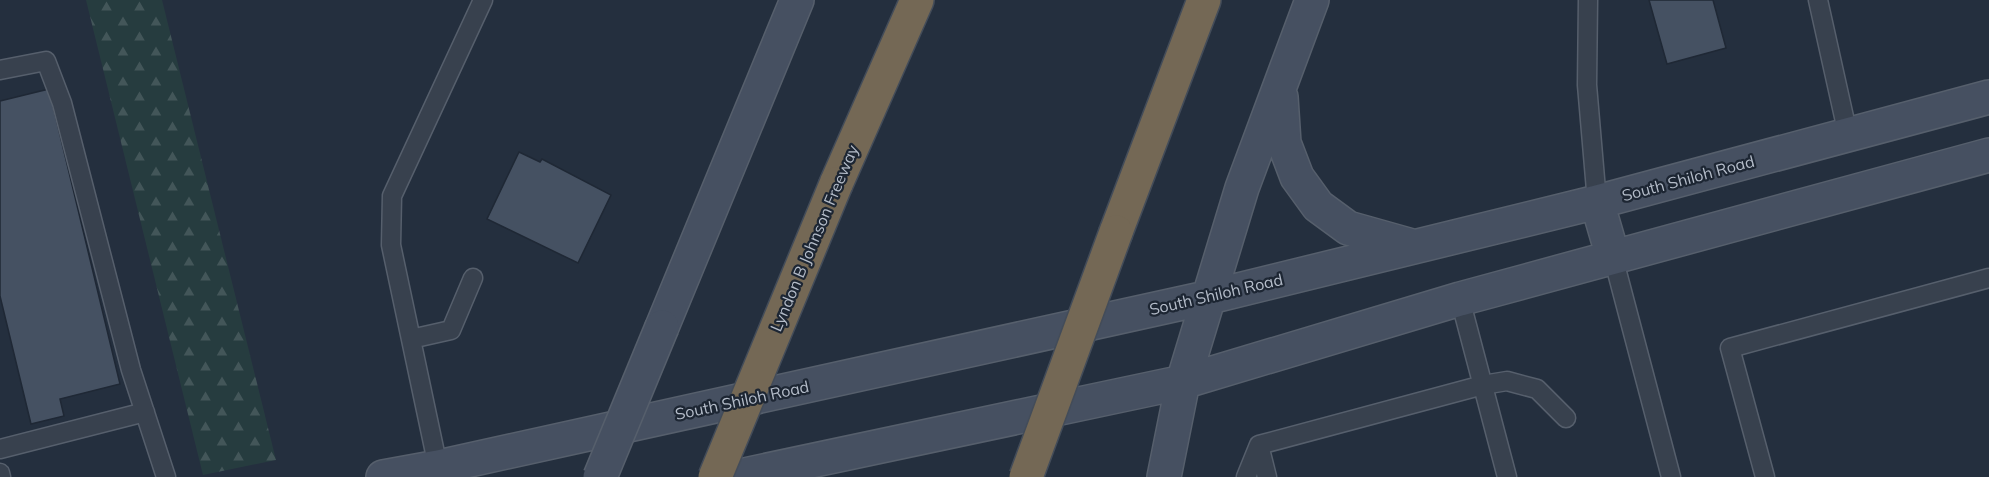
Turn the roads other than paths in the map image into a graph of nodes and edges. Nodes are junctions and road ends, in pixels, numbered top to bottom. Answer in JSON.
{"nodes":[{"id":1,"x":483,"y":0,"type":"edge"},
{"id":2,"x":797,"y":0,"type":"edge"},
{"id":3,"x":917,"y":0,"type":"edge"},
{"id":4,"x":1204,"y":0,"type":"edge"},
{"id":5,"x":1312,"y":0,"type":"edge"},
{"id":6,"x":1588,"y":0,"type":"edge"},
{"id":7,"x":1818,"y":0,"type":"edge"},
{"id":8,"x":0,"y":70,"type":"edge"},
{"id":9,"x":1280,"y":88,"type":"junction"},
{"id":10,"x":1989,"y":97,"type":"edge"},
{"id":11,"x":1848,"y":135,"type":"junction"},
{"id":12,"x":1989,"y":155,"type":"edge"},
{"id":13,"x":1597,"y":202,"type":"junction"},
{"id":14,"x":1413,"y":247,"type":"junction"},
{"id":15,"x":1613,"y":257,"type":"junction"},
{"id":16,"x":473,"y":278,"type":"dead end"},
{"id":17,"x":1989,"y":278,"type":"edge"},
{"id":18,"x":1210,"y":297,"type":"junction"},
{"id":19,"x":1460,"y":299,"type":"junction"},
{"id":20,"x":411,"y":339,"type":"junction"},
{"id":21,"x":1183,"y":382,"type":"junction"},
{"id":22,"x":1483,"y":385,"type":"junction"},
{"id":23,"x":145,"y":412,"type":"junction"},
{"id":24,"x":1566,"y":418,"type":"dead end"},
{"id":25,"x":1259,"y":445,"type":"junction"},
{"id":26,"x":0,"y":449,"type":"edge"},
{"id":27,"x":439,"y":472,"type":"edge"},
{"id":28,"x":165,"y":477,"type":"edge"},
{"id":29,"x":383,"y":477,"type":"edge"},
{"id":30,"x":600,"y":477,"type":"edge"},
{"id":31,"x":715,"y":477,"type":"edge"},
{"id":32,"x":735,"y":477,"type":"edge"},
{"id":33,"x":1026,"y":477,"type":"edge"},
{"id":34,"x":1164,"y":477,"type":"edge"},
{"id":35,"x":1246,"y":477,"type":"edge"},
{"id":36,"x":1267,"y":477,"type":"edge"},
{"id":37,"x":1507,"y":477,"type":"edge"},
{"id":38,"x":1671,"y":477,"type":"edge"},
{"id":39,"x":1765,"y":477,"type":"edge"}],
"edges":[{"from":1,"to":20,"type":"lane"},
{"from":2,"to":30,"type":"main road","bridge":true},
{"from":3,"to":31,"type":"highway","name":"Lyndon B Johnson Freeway","bridge":true},
{"from":4,"to":33,"type":"highway","bridge":true},
{"from":5,"to":9,"type":"main road"},
{"from":6,"to":13,"type":"lane"},
{"from":7,"to":11,"type":"lane"},
{"from":8,"to":23,"type":"lane"},
{"from":9,"to":14,"type":"main road"},
{"from":9,"to":18,"type":"main road"},
{"from":10,"to":11,"type":"main road","name":"South Shiloh Road"},
{"from":11,"to":13,"type":"main road","name":"South Shiloh Road"},
{"from":12,"to":15,"type":"main road"},
{"from":13,"to":14,"type":"main road","name":"South Shiloh Road"},
{"from":13,"to":15,"type":"main road"},
{"from":14,"to":18,"type":"main road","name":"South Shiloh Road"},
{"from":15,"to":19,"type":"main road"},
{"from":15,"to":38,"type":"lane"},
{"from":16,"to":20,"type":"lane"},
{"from":17,"to":39,"type":"lane"},
{"from":18,"to":21,"type":"main road"},
{"from":18,"to":27,"type":"main road","name":"South Shiloh Road"},
{"from":19,"to":21,"type":"main road"},
{"from":19,"to":22,"type":"lane"},
{"from":20,"to":27,"type":"lane"},
{"from":21,"to":32,"type":"main road"},
{"from":21,"to":34,"type":"main road"},
{"from":22,"to":24,"type":"lane"},
{"from":22,"to":25,"type":"lane"},
{"from":22,"to":37,"type":"lane"},
{"from":23,"to":26,"type":"lane"},
{"from":23,"to":28,"type":"lane"},
{"from":25,"to":35,"type":"lane"},
{"from":25,"to":36,"type":"lane"},
{"from":27,"to":29,"type":"main road","name":"South Shiloh Road"}]}
